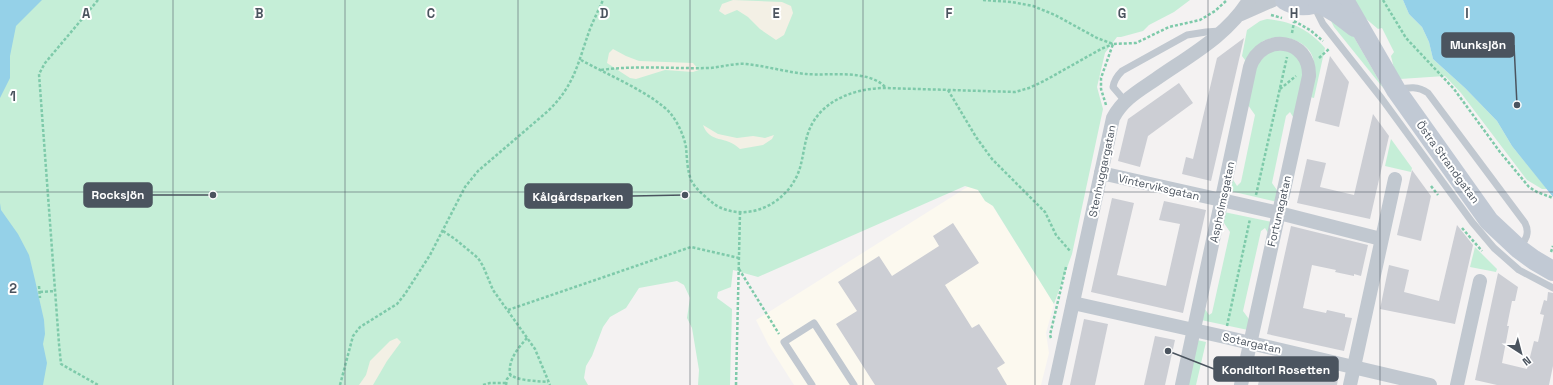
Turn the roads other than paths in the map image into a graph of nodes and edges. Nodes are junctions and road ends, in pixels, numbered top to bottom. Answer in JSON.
{"nodes":[{"id":1,"x":1285,"y":0,"type":"edge"},
{"id":2,"x":1344,"y":0,"type":"edge"},
{"id":3,"x":1261,"y":2,"type":"edge"},
{"id":4,"x":1317,"y":2,"type":"edge"},
{"id":5,"x":1222,"y":31,"type":"junction"},
{"id":6,"x":1365,"y":34,"type":"junction"},
{"id":7,"x":1290,"y":45,"type":"joint"},
{"id":8,"x":1396,"y":90,"type":"junction"},
{"id":9,"x":1125,"y":101,"type":"junction"},
{"id":10,"x":1101,"y":174,"type":"junction"},
{"id":11,"x":1395,"y":179,"type":"dead end"},
{"id":12,"x":1222,"y":201,"type":"junction"},
{"id":13,"x":1279,"y":213,"type":"junction"},
{"id":14,"x":1381,"y":239,"type":"junction"},
{"id":15,"x":1519,"y":249,"type":"junction"},
{"id":16,"x":1552,"y":261,"type":"edge"},
{"id":17,"x":1480,"y":281,"type":"dead end"},
{"id":18,"x":1553,"y":288,"type":"edge"},
{"id":19,"x":1073,"y":303,"type":"junction"},
{"id":20,"x":1194,"y":330,"type":"junction"},
{"id":21,"x":1250,"y":342,"type":"junction"},
{"id":22,"x":1354,"y":367,"type":"junction"},
{"id":23,"x":812,"y":385,"type":"edge"},
{"id":24,"x":854,"y":385,"type":"edge"},
{"id":25,"x":1055,"y":385,"type":"edge"},
{"id":26,"x":1182,"y":385,"type":"edge"},
{"id":27,"x":1241,"y":385,"type":"edge"},
{"id":28,"x":1350,"y":385,"type":"edge"},
{"id":29,"x":1430,"y":385,"type":"edge"},
{"id":30,"x":1457,"y":385,"type":"edge"}],
"edges":[{"from":1,"to":4,"type":"main road"},
{"from":2,"to":6,"type":"main road","name":"Östra Strandgatan"},
{"from":3,"to":5,"type":"street","name":"Stenhuggargatan"},
{"from":4,"to":6,"type":"main road","name":"Östra Strandgatan"},
{"from":4,"to":18,"type":"lane"},
{"from":5,"to":9,"type":"street","name":"Stenhuggargatan"},
{"from":5,"to":9,"type":"lane"},
{"from":6,"to":8,"type":"main road","name":"Östra Strandgatan"},
{"from":7,"to":12,"type":"street","name":"Aspholmsgatan"},
{"from":7,"to":13,"type":"street","name":"Fortunagatan"},
{"from":8,"to":15,"type":"main road","name":"Östra Strandgatan"},
{"from":8,"to":15,"type":"lane"},
{"from":9,"to":10,"type":"street","name":"Stenhuggargatan"},
{"from":10,"to":12,"type":"street","name":"Vinterviksgatan"},
{"from":10,"to":19,"type":"street","name":"Stenhuggargatan"},
{"from":11,"to":14,"type":"street"},
{"from":12,"to":13,"type":"street","name":"Vinterviksgatan"},
{"from":12,"to":20,"type":"street","name":"Aspholmsgatan"},
{"from":13,"to":14,"type":"street","name":"Vinterviksgatan"},
{"from":13,"to":21,"type":"street","name":"Fortunagatan"},
{"from":14,"to":22,"type":"street"},
{"from":15,"to":16,"type":"main road","name":"Östra Strandgatan"},
{"from":17,"to":30,"type":"street"},
{"from":19,"to":20,"type":"street","name":"Sotargatan"},
{"from":19,"to":25,"type":"street","name":"Stenhuggargatan"},
{"from":20,"to":21,"type":"street","name":"Sotargatan"},
{"from":20,"to":26,"type":"street","name":"Aspholmsgatan"},
{"from":21,"to":22,"type":"street","name":"Sotargatan"},
{"from":21,"to":27,"type":"street","name":"Fortunagatan"},
{"from":22,"to":28,"type":"street"},
{"from":22,"to":29,"type":"street","name":"Sotargatan"},
{"from":23,"to":24,"type":"lane"}]}
